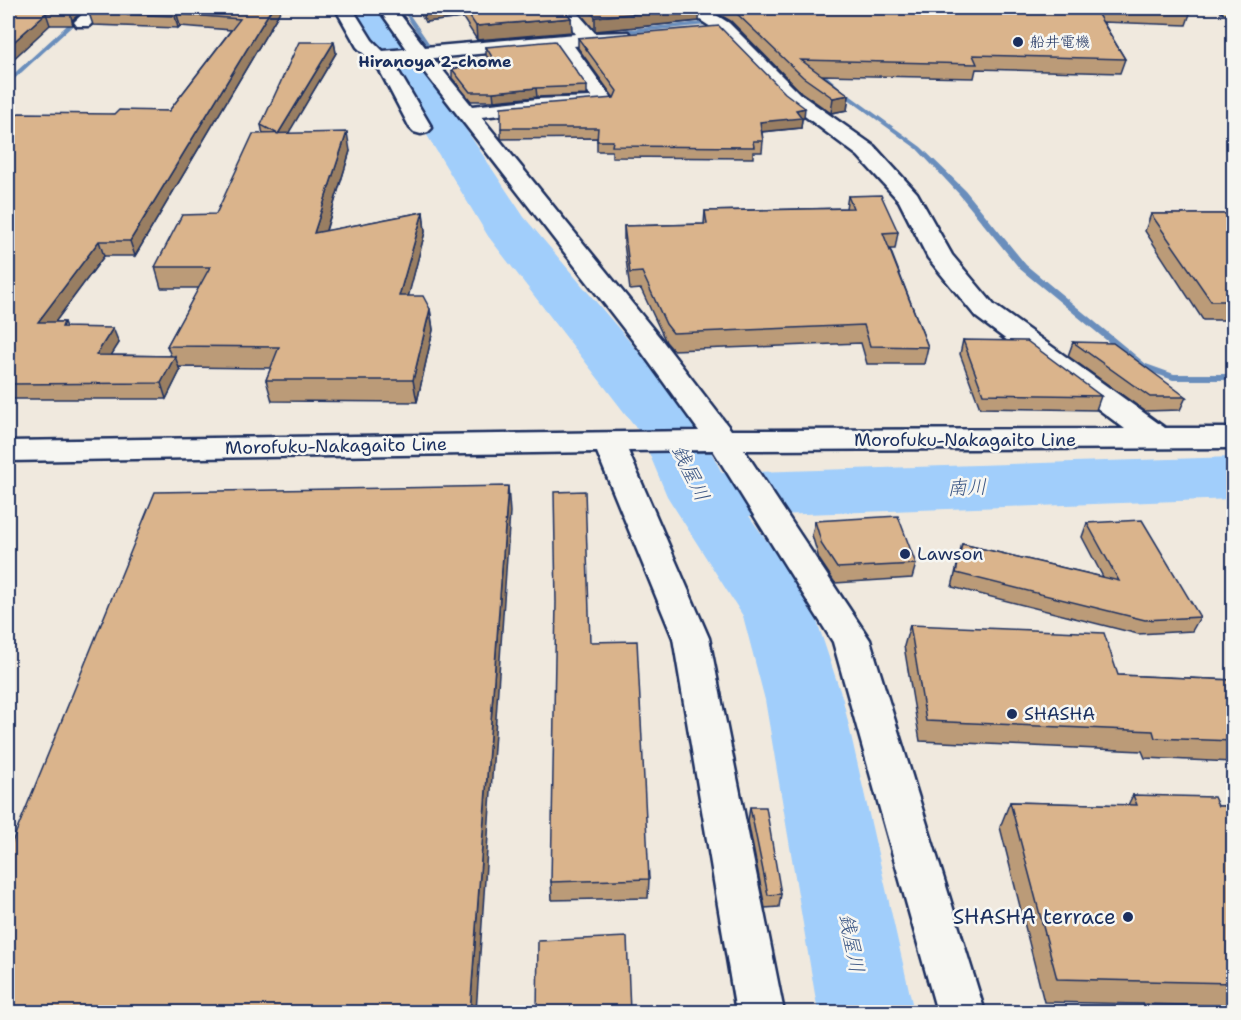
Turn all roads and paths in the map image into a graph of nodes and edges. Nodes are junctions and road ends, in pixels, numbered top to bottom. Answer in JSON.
{"nodes":[{"id":1,"x":99,"y":8,"type":"edge"},
{"id":2,"x":344,"y":8,"type":"edge"},
{"id":3,"x":386,"y":8,"type":"edge"},
{"id":4,"x":564,"y":8,"type":"edge"},
{"id":5,"x":694,"y":8,"type":"edge"},
{"id":6,"x":1229,"y":8,"type":"edge"},
{"id":7,"x":1233,"y":11,"type":"edge"},
{"id":8,"x":83,"y":22,"type":"dead end"},
{"id":9,"x":719,"y":24,"type":"junction"},
{"id":10,"x":690,"y":30,"type":"edge"},
{"id":11,"x":645,"y":34,"type":"edge"},
{"id":12,"x":588,"y":36,"type":"junction"},
{"id":13,"x":562,"y":42,"type":"junction"},
{"id":14,"x":421,"y":55,"type":"junction"},
{"id":15,"x":380,"y":57,"type":"junction"},
{"id":16,"x":466,"y":112,"type":"junction"},
{"id":17,"x":421,"y":128,"type":"dead end"},
{"id":18,"x":1233,"y":438,"type":"edge"},
{"id":19,"x":1159,"y":439,"type":"junction"},
{"id":20,"x":709,"y":441,"type":"junction"},
{"id":21,"x":609,"y":442,"type":"junction"},
{"id":22,"x":8,"y":451,"type":"edge"},
{"id":23,"x":760,"y":1012,"type":"edge"},
{"id":24,"x":961,"y":1012,"type":"edge"}],
"edges":[{"from":1,"to":8,"type":"street"},
{"from":2,"to":15,"type":"street"},
{"from":3,"to":14,"type":"street"},
{"from":4,"to":12,"type":"street"},
{"from":5,"to":9,"type":"street"},
{"from":6,"to":7,"type":"highway"},
{"from":9,"to":10,"type":"street"},
{"from":9,"to":19,"type":"street"},
{"from":11,"to":12,"type":"street"},
{"from":12,"to":13,"type":"street"},
{"from":13,"to":14,"type":"street"},
{"from":13,"to":16,"type":"street"},
{"from":14,"to":15,"type":"street"},
{"from":14,"to":16,"type":"street"},
{"from":15,"to":17,"type":"street"},
{"from":16,"to":20,"type":"street"},
{"from":18,"to":19,"type":"street","name":"Morofuku-Nakagaito Line"},
{"from":19,"to":20,"type":"street","name":"Morofuku-Nakagaito Line"},
{"from":20,"to":21,"type":"street","name":"Morofuku-Nakagaito Line"},
{"from":20,"to":24,"type":"street"},
{"from":21,"to":22,"type":"street","name":"Morofuku-Nakagaito Line"},
{"from":21,"to":23,"type":"street"}]}
